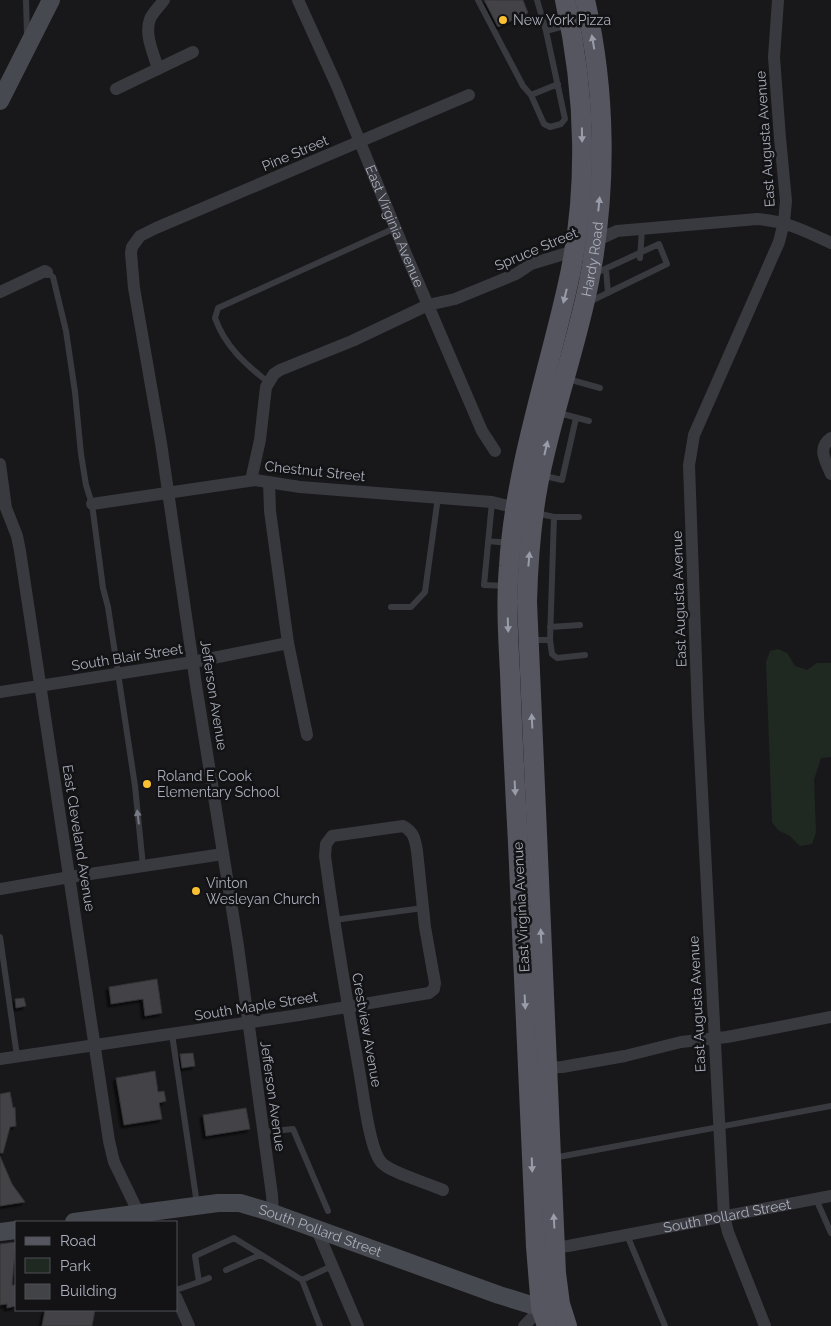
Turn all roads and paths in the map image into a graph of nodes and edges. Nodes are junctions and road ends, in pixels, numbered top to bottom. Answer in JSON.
{"nodes":[{"id":1,"x":26,"y":0,"type":"edge"},
{"id":2,"x":51,"y":0,"type":"edge"},
{"id":3,"x":164,"y":0,"type":"edge"},
{"id":4,"x":298,"y":0,"type":"edge"},
{"id":5,"x":478,"y":0,"type":"edge"},
{"id":6,"x":536,"y":0,"type":"edge"},
{"id":7,"x":565,"y":0,"type":"edge"},
{"id":8,"x":585,"y":0,"type":"edge"},
{"id":9,"x":778,"y":0,"type":"edge"},
{"id":10,"x":570,"y":24,"type":"junction"},
{"id":11,"x":546,"y":31,"type":"junction"},
{"id":12,"x":28,"y":47,"type":"junction"},
{"id":13,"x":194,"y":52,"type":"dead end"},
{"id":14,"x":158,"y":69,"type":"junction"},
{"id":15,"x":558,"y":84,"type":"junction"},
{"id":16,"x":116,"y":89,"type":"dead end"},
{"id":17,"x":469,"y":95,"type":"dead end"},
{"id":18,"x":531,"y":95,"type":"junction"},
{"id":19,"x":571,"y":99,"type":"junction"},
{"id":20,"x":0,"y":101,"type":"edge"},
{"id":21,"x":360,"y":141,"type":"junction"},
{"id":22,"x":784,"y":222,"type":"junction"},
{"id":23,"x":395,"y":228,"type":"junction"},
{"id":24,"x":642,"y":229,"type":"junction"},
{"id":25,"x":595,"y":240,"type":"junction"},
{"id":26,"x":134,"y":242,"type":"joint"},
{"id":27,"x":831,"y":243,"type":"edge"},
{"id":28,"x":574,"y":250,"type":"junction"},
{"id":29,"x":640,"y":255,"type":"junction"},
{"id":30,"x":47,"y":272,"type":"joint"},
{"id":31,"x":598,"y":272,"type":"junction"},
{"id":32,"x":0,"y":292,"type":"edge"},
{"id":33,"x":608,"y":292,"type":"junction"},
{"id":34,"x":584,"y":304,"type":"junction"},
{"id":35,"x":428,"y":306,"type":"junction"},
{"id":36,"x":564,"y":378,"type":"junction"},
{"id":37,"x":268,"y":382,"type":"junction"},
{"id":38,"x":600,"y":388,"type":"dead end"},
{"id":39,"x":555,"y":412,"type":"junction"},
{"id":40,"x":576,"y":418,"type":"junction"},
{"id":41,"x":589,"y":421,"type":"dead end"},
{"id":42,"x":831,"y":438,"type":"edge"},
{"id":43,"x":495,"y":451,"type":"dead end"},
{"id":44,"x":0,"y":464,"type":"edge"},
{"id":45,"x":540,"y":474,"type":"junction"},
{"id":46,"x":831,"y":474,"type":"edge"},
{"id":47,"x":251,"y":480,"type":"junction"},
{"id":48,"x":269,"y":482,"type":"junction"},
{"id":49,"x":168,"y":493,"type":"junction"},
{"id":50,"x":438,"y":497,"type":"junction"},
{"id":51,"x":492,"y":502,"type":"junction"},
{"id":52,"x":92,"y":504,"type":"junction"},
{"id":53,"x":515,"y":507,"type":"junction"},
{"id":54,"x":534,"y":513,"type":"junction"},
{"id":55,"x":554,"y":517,"type":"junction"},
{"id":56,"x":579,"y":517,"type":"dead end"},
{"id":57,"x":5,"y":519,"type":"edge"},
{"id":58,"x":488,"y":541,"type":"junction"},
{"id":59,"x":511,"y":544,"type":"junction"},
{"id":60,"x":508,"y":586,"type":"junction"},
{"id":61,"x":391,"y":607,"type":"dead end"},
{"id":62,"x":580,"y":625,"type":"dead end"},
{"id":63,"x":550,"y":627,"type":"junction"},
{"id":64,"x":528,"y":640,"type":"junction"},
{"id":65,"x":550,"y":640,"type":"junction"},
{"id":66,"x":288,"y":643,"type":"junction"},
{"id":67,"x":585,"y":655,"type":"dead end"},
{"id":68,"x":193,"y":662,"type":"junction"},
{"id":69,"x":119,"y":674,"type":"junction"},
{"id":70,"x":41,"y":686,"type":"junction"},
{"id":71,"x":0,"y":692,"type":"edge"},
{"id":72,"x":307,"y":734,"type":"dead end"},
{"id":73,"x":223,"y":854,"type":"junction"},
{"id":74,"x":143,"y":866,"type":"junction"},
{"id":75,"x":70,"y":877,"type":"junction"},
{"id":76,"x":0,"y":888,"type":"edge"},
{"id":77,"x":423,"y":908,"type":"junction"},
{"id":78,"x":334,"y":920,"type":"junction"},
{"id":79,"x":0,"y":937,"type":"edge"},
{"id":80,"x":348,"y":1007,"type":"junction"},
{"id":81,"x":831,"y":1017,"type":"edge"},
{"id":82,"x":248,"y":1022,"type":"junction"},
{"id":83,"x":172,"y":1034,"type":"junction"},
{"id":84,"x":714,"y":1037,"type":"junction"},
{"id":85,"x":94,"y":1046,"type":"junction"},
{"id":86,"x":16,"y":1056,"type":"junction"},
{"id":87,"x":0,"y":1059,"type":"edge"},
{"id":88,"x":538,"y":1068,"type":"junction"},
{"id":89,"x":831,"y":1106,"type":"edge"},
{"id":90,"x":719,"y":1127,"type":"junction"},
{"id":91,"x":263,"y":1132,"type":"junction"},
{"id":92,"x":552,"y":1158,"type":"junction"},
{"id":93,"x":443,"y":1190,"type":"dead end"},
{"id":94,"x":831,"y":1196,"type":"edge"},
{"id":95,"x":816,"y":1199,"type":"junction"},
{"id":96,"x":197,"y":1206,"type":"junction"},
{"id":97,"x":328,"y":1211,"type":"dead end"},
{"id":98,"x":273,"y":1214,"type":"junction"},
{"id":99,"x":724,"y":1216,"type":"junction"},
{"id":100,"x":141,"y":1218,"type":"edge"},
{"id":101,"x":91,"y":1221,"type":"edge"},
{"id":102,"x":15,"y":1230,"type":"edge"},
{"id":103,"x":317,"y":1230,"type":"junction"},
{"id":104,"x":0,"y":1232,"type":"edge"},
{"id":105,"x":831,"y":1233,"type":"edge"},
{"id":106,"x":627,"y":1235,"type":"junction"},
{"id":107,"x":536,"y":1247,"type":"junction"},
{"id":108,"x":556,"y":1248,"type":"junction"},
{"id":109,"x":260,"y":1255,"type":"junction"},
{"id":110,"x":332,"y":1266,"type":"junction"},
{"id":111,"x":226,"y":1270,"type":"dead end"},
{"id":112,"x":209,"y":1278,"type":"dead end"},
{"id":113,"x":302,"y":1280,"type":"junction"},
{"id":114,"x":199,"y":1282,"type":"junction"},
{"id":115,"x":178,"y":1289,"type":"edge"},
{"id":116,"x":178,"y":1301,"type":"edge"},
{"id":117,"x":549,"y":1313,"type":"edge"},
{"id":118,"x":189,"y":1326,"type":"edge"},
{"id":119,"x":320,"y":1326,"type":"edge"},
{"id":120,"x":358,"y":1326,"type":"edge"},
{"id":121,"x":524,"y":1326,"type":"edge"},
{"id":122,"x":567,"y":1326,"type":"edge"},
{"id":123,"x":665,"y":1326,"type":"edge"},
{"id":124,"x":765,"y":1326,"type":"edge"}],
"edges":[{"from":1,"to":12,"type":"lane"},
{"from":2,"to":12,"type":"main road"},
{"from":3,"to":14,"type":"street"},
{"from":4,"to":21,"type":"street","name":"East Virginia Avenue"},
{"from":5,"to":18,"type":"lane"},
{"from":6,"to":11,"type":"lane"},
{"from":7,"to":10,"type":"main road","name":"Hardy Road"},
{"from":25,"to":8,"type":"main road","name":"Hardy Road","one_way":true},
{"from":9,"to":22,"type":"street","name":"East Augusta Avenue"},
{"from":10,"to":11,"type":"lane"},
{"from":10,"to":19,"type":"main road","name":"Hardy Road"},
{"from":11,"to":15,"type":"lane"},
{"from":12,"to":20,"type":"main road"},
{"from":13,"to":14,"type":"street"},
{"from":14,"to":16,"type":"street"},
{"from":15,"to":18,"type":"lane"},
{"from":15,"to":19,"type":"lane"},
{"from":17,"to":21,"type":"street","name":"Pine Street"},
{"from":18,"to":19,"type":"lane"},
{"from":19,"to":28,"type":"main road","name":"Hardy Road","one_way":true},
{"from":21,"to":23,"type":"street","name":"East Virginia Avenue"},
{"from":21,"to":26,"type":"street","name":"Pine Street"},
{"from":22,"to":24,"type":"street","name":"Spruce Street"},
{"from":22,"to":27,"type":"street","name":"Spruce Street"},
{"from":22,"to":84,"type":"street","name":"East Augusta Avenue"},
{"from":23,"to":35,"type":"street","name":"East Virginia Avenue"},
{"from":23,"to":37,"type":"lane"},
{"from":24,"to":25,"type":"street","name":"Spruce Street"},
{"from":24,"to":29,"type":"lane"},
{"from":25,"to":28,"type":"street","name":"Spruce Street"},
{"from":25,"to":31,"type":"main road","name":"Hardy Road"},
{"from":26,"to":49,"type":"street","name":"Jefferson Avenue"},
{"from":28,"to":35,"type":"street","name":"Spruce Street"},
{"from":28,"to":53,"type":"main road","name":"Hardy Road","one_way":true},
{"from":29,"to":31,"type":"lane"},
{"from":29,"to":33,"type":"lane"},
{"from":30,"to":32,"type":"street"},
{"from":30,"to":52,"type":"lane"},
{"from":31,"to":33,"type":"lane"},
{"from":31,"to":34,"type":"main road","name":"Hardy Road"},
{"from":33,"to":34,"type":"lane"},
{"from":34,"to":36,"type":"main road","name":"Hardy Road"},
{"from":35,"to":37,"type":"street","name":"Spruce Street"},
{"from":35,"to":43,"type":"street","name":"East Virginia Avenue"},
{"from":36,"to":38,"type":"lane"},
{"from":36,"to":39,"type":"main road","name":"Hardy Road"},
{"from":37,"to":47,"type":"street"},
{"from":39,"to":40,"type":"lane"},
{"from":45,"to":39,"type":"main road","name":"Hardy Road","one_way":true},
{"from":40,"to":41,"type":"lane"},
{"from":40,"to":45,"type":"lane"},
{"from":42,"to":46,"type":"street"},
{"from":44,"to":57,"type":"street","name":"East Cleveland Avenue"},
{"from":45,"to":54,"type":"main road","name":"Hardy Road"},
{"from":47,"to":48,"type":"street","name":"Chestnut Street"},
{"from":47,"to":49,"type":"street","name":"Chestnut Street"},
{"from":48,"to":50,"type":"street","name":"Chestnut Street"},
{"from":48,"to":66,"type":"street"},
{"from":49,"to":52,"type":"street","name":"Chestnut Street"},
{"from":49,"to":68,"type":"street","name":"Jefferson Avenue"},
{"from":50,"to":51,"type":"street","name":"Chestnut Street"},
{"from":50,"to":61,"type":"lane"},
{"from":51,"to":53,"type":"street","name":"Chestnut Street"},
{"from":51,"to":58,"type":"lane"},
{"from":52,"to":69,"type":"lane"},
{"from":53,"to":54,"type":"street","name":"Chestnut Street"},
{"from":53,"to":59,"type":"main road","name":"East Virginia Avenue"},
{"from":54,"to":55,"type":"lane"},
{"from":64,"to":54,"type":"main road","name":"East Virginia Avenue","one_way":true},
{"from":55,"to":56,"type":"lane"},
{"from":55,"to":63,"type":"lane"},
{"from":57,"to":70,"type":"street","name":"East Cleveland Avenue"},
{"from":58,"to":59,"type":"lane"},
{"from":58,"to":60,"type":"lane"},
{"from":59,"to":60,"type":"main road","name":"East Virginia Avenue"},
{"from":60,"to":88,"type":"main road","name":"East Virginia Avenue","one_way":true},
{"from":62,"to":63,"type":"lane"},
{"from":63,"to":65,"type":"lane"},
{"from":64,"to":65,"type":"lane"},
{"from":88,"to":64,"type":"main road","name":"East Virginia Avenue","one_way":true},
{"from":65,"to":67,"type":"lane"},
{"from":66,"to":68,"type":"street","name":"South Blair Street"},
{"from":66,"to":72,"type":"street"},
{"from":68,"to":69,"type":"street","name":"South Blair Street"},
{"from":68,"to":73,"type":"street","name":"Jefferson Avenue"},
{"from":69,"to":70,"type":"street","name":"South Blair Street"},
{"from":74,"to":69,"type":"lane","one_way":true},
{"from":70,"to":71,"type":"street","name":"South Blair Street"},
{"from":70,"to":75,"type":"street","name":"East Cleveland Avenue"},
{"from":73,"to":74,"type":"street"},
{"from":73,"to":82,"type":"street","name":"Jefferson Avenue"},
{"from":74,"to":75,"type":"street"},
{"from":75,"to":76,"type":"street"},
{"from":75,"to":85,"type":"street","name":"East Cleveland Avenue"},
{"from":77,"to":78,"type":"lane"},
{"from":77,"to":78,"type":"street","name":"Crestview Avenue"},
{"from":77,"to":80,"type":"street","name":"South Maple Street"},
{"from":78,"to":80,"type":"street","name":"Crestview Avenue"},
{"from":79,"to":86,"type":"lane"},
{"from":80,"to":82,"type":"street","name":"South Maple Street"},
{"from":80,"to":93,"type":"street","name":"Crestview Avenue"},
{"from":81,"to":84,"type":"street"},
{"from":82,"to":83,"type":"street","name":"South Maple Street"},
{"from":82,"to":91,"type":"street","name":"Jefferson Avenue"},
{"from":83,"to":85,"type":"street","name":"South Maple Street"},
{"from":83,"to":96,"type":"lane"},
{"from":84,"to":88,"type":"street"},
{"from":84,"to":90,"type":"street","name":"East Augusta Avenue"},
{"from":85,"to":86,"type":"street","name":"South Maple Street"},
{"from":85,"to":100,"type":"street","name":"East Cleveland Avenue"},
{"from":86,"to":87,"type":"street","name":"South Maple Street"},
{"from":88,"to":92,"type":"main road","name":"East Virginia Avenue"},
{"from":88,"to":107,"type":"main road","name":"East Virginia Avenue","one_way":true},
{"from":89,"to":90,"type":"lane"},
{"from":90,"to":92,"type":"lane"},
{"from":90,"to":99,"type":"street","name":"East Augusta Avenue"},
{"from":91,"to":97,"type":"lane"},
{"from":91,"to":98,"type":"street","name":"Jefferson Avenue"},
{"from":108,"to":92,"type":"main road","name":"East Virginia Avenue","one_way":true},
{"from":94,"to":95,"type":"street","name":"South Pollard Street"},
{"from":95,"to":99,"type":"street","name":"South Pollard Street"},
{"from":95,"to":105,"type":"lane"},
{"from":96,"to":98,"type":"main road","name":"South Pollard Street"},
{"from":96,"to":100,"type":"main road","name":"South Pollard Street"},
{"from":98,"to":103,"type":"main road","name":"South Pollard Street"},
{"from":99,"to":106,"type":"street","name":"South Pollard Street"},
{"from":99,"to":124,"type":"street","name":"East Augusta Avenue"},
{"from":100,"to":101,"type":"main road","name":"South Pollard Street"},
{"from":102,"to":104,"type":"main road"},
{"from":103,"to":110,"type":"street"},
{"from":103,"to":117,"type":"main road","name":"South Pollard Street"},
{"from":106,"to":108,"type":"street","name":"South Pollard Street"},
{"from":106,"to":123,"type":"lane"},
{"from":107,"to":108,"type":"street","name":"South Pollard Street"},
{"from":107,"to":117,"type":"main road","name":"East Virginia Avenue"},
{"from":108,"to":117,"type":"main road","name":"East Virginia Avenue"},
{"from":109,"to":111,"type":"lane"},
{"from":109,"to":113,"type":"lane"},
{"from":109,"to":114,"type":"lane"},
{"from":110,"to":113,"type":"lane"},
{"from":110,"to":120,"type":"street"},
{"from":112,"to":114,"type":"lane"},
{"from":113,"to":119,"type":"lane"},
{"from":114,"to":115,"type":"lane"},
{"from":116,"to":118,"type":"street"},
{"from":117,"to":121,"type":"street"},
{"from":117,"to":122,"type":"main road"}]}
